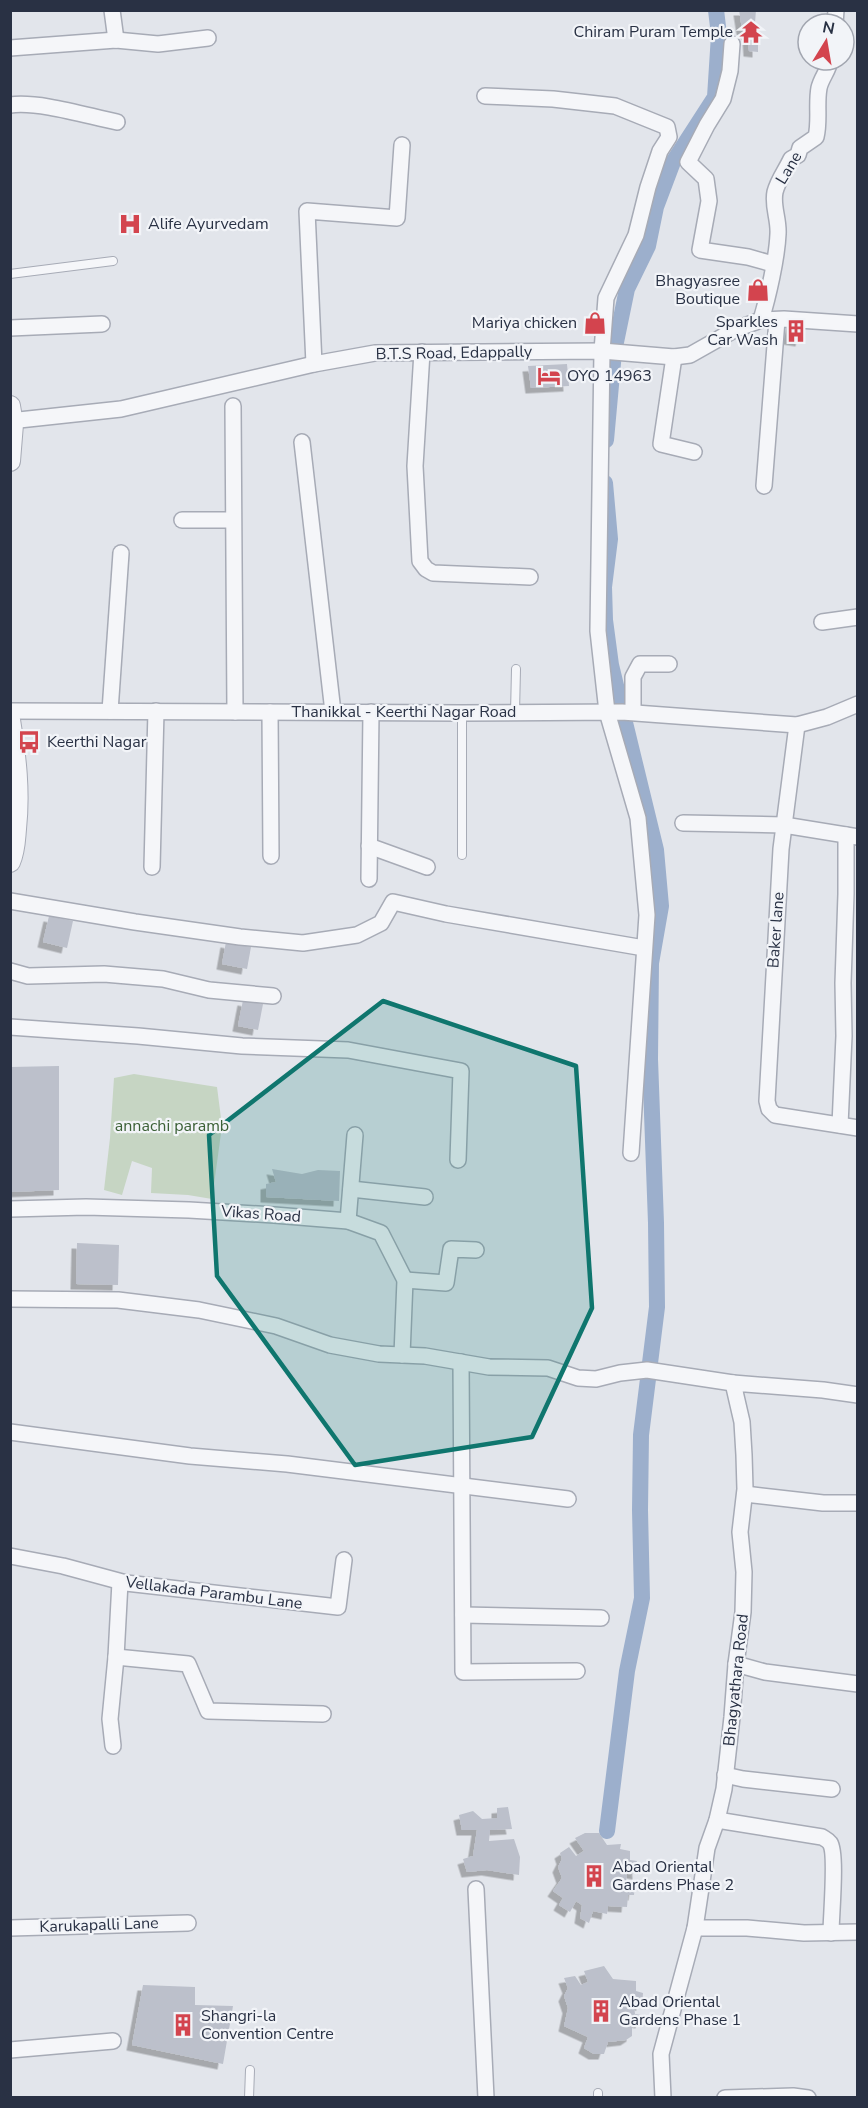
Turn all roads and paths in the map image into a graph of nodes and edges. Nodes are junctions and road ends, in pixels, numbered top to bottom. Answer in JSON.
{"nodes":[{"id":1,"x":112,"y":10,"type":"edge"},
{"id":2,"x":208,"y":38,"type":"dead end"},
{"id":3,"x":116,"y":40,"type":"junction"},
{"id":4,"x":732,"y":44,"type":"dead end"},
{"id":5,"x":10,"y":48,"type":"edge"},
{"id":6,"x":826,"y":72,"type":"edge"},
{"id":7,"x":485,"y":96,"type":"dead end"},
{"id":8,"x":10,"y":105,"type":"edge"},
{"id":9,"x":117,"y":122,"type":"dead end"},
{"id":10,"x":402,"y":145,"type":"dead end"},
{"id":11,"x":113,"y":261,"type":"dead end"},
{"id":12,"x":773,"y":264,"type":"junction"},
{"id":13,"x":10,"y":274,"type":"edge"},
{"id":14,"x":760,"y":320,"type":"junction"},
{"id":15,"x":777,"y":320,"type":"junction"},
{"id":16,"x":102,"y":324,"type":"dead end"},
{"id":17,"x":858,"y":324,"type":"edge"},
{"id":18,"x":10,"y":328,"type":"edge"},
{"id":19,"x":602,"y":351,"type":"junction"},
{"id":20,"x":422,"y":352,"type":"junction"},
{"id":21,"x":674,"y":357,"type":"junction"},
{"id":22,"x":314,"y":364,"type":"junction"},
{"id":23,"x":232,"y":406,"type":"dead end"},
{"id":24,"x":11,"y":418,"type":"edge"},
{"id":25,"x":302,"y":442,"type":"dead end"},
{"id":26,"x":694,"y":452,"type":"dead end"},
{"id":27,"x":10,"y":461,"type":"edge"},
{"id":28,"x":764,"y":486,"type":"dead end"},
{"id":29,"x":182,"y":520,"type":"dead end"},
{"id":30,"x":233,"y":520,"type":"junction"},
{"id":31,"x":122,"y":553,"type":"dead end"},
{"id":32,"x":530,"y":577,"type":"dead end"},
{"id":33,"x":858,"y":617,"type":"edge"},
{"id":34,"x":822,"y":622,"type":"dead end"},
{"id":35,"x":669,"y":664,"type":"dead end"},
{"id":36,"x":516,"y":669,"type":"dead end"},
{"id":37,"x":858,"y":704,"type":"edge"},
{"id":38,"x":10,"y":711,"type":"edge"},
{"id":39,"x":110,"y":711,"type":"junction"},
{"id":40,"x":156,"y":711,"type":"junction"},
{"id":41,"x":270,"y":711,"type":"junction"},
{"id":42,"x":235,"y":712,"type":"junction"},
{"id":43,"x":333,"y":712,"type":"junction"},
{"id":44,"x":371,"y":712,"type":"junction"},
{"id":45,"x":621,"y":712,"type":"junction"},
{"id":46,"x":462,"y":713,"type":"junction"},
{"id":47,"x":515,"y":713,"type":"junction"},
{"id":48,"x":10,"y":720,"type":"edge"},
{"id":49,"x":797,"y":725,"type":"junction"},
{"id":50,"x":684,"y":823,"type":"dead end"},
{"id":51,"x":784,"y":825,"type":"junction"},
{"id":52,"x":852,"y":836,"type":"edge"},
{"id":53,"x":369,"y":846,"type":"junction"},
{"id":54,"x":462,"y":855,"type":"dead end"},
{"id":55,"x":271,"y":856,"type":"dead end"},
{"id":56,"x":10,"y":862,"type":"edge"},
{"id":57,"x":152,"y":867,"type":"dead end"},
{"id":58,"x":427,"y":867,"type":"dead end"},
{"id":59,"x":369,"y":879,"type":"dead end"},
{"id":60,"x":10,"y":900,"type":"edge"},
{"id":61,"x":644,"y":948,"type":"junction"},
{"id":62,"x":851,"y":954,"type":"edge"},
{"id":63,"x":10,"y":971,"type":"edge"},
{"id":64,"x":273,"y":996,"type":"dead end"},
{"id":65,"x":10,"y":1027,"type":"edge"},
{"id":66,"x":840,"y":1125,"type":"junction"},
{"id":67,"x":858,"y":1128,"type":"edge"},
{"id":68,"x":355,"y":1135,"type":"dead end"},
{"id":69,"x":631,"y":1153,"type":"dead end"},
{"id":70,"x":458,"y":1160,"type":"dead end"},
{"id":71,"x":351,"y":1189,"type":"junction"},
{"id":72,"x":425,"y":1197,"type":"dead end"},
{"id":73,"x":10,"y":1209,"type":"edge"},
{"id":74,"x":348,"y":1221,"type":"junction"},
{"id":75,"x":476,"y":1251,"type":"dead end"},
{"id":76,"x":405,"y":1280,"type":"junction"},
{"id":77,"x":10,"y":1299,"type":"edge"},
{"id":78,"x":402,"y":1355,"type":"junction"},
{"id":79,"x":461,"y":1362,"type":"junction"},
{"id":80,"x":733,"y":1383,"type":"junction"},
{"id":81,"x":858,"y":1395,"type":"edge"},
{"id":82,"x":10,"y":1432,"type":"edge"},
{"id":83,"x":461,"y":1486,"type":"junction"},
{"id":84,"x":745,"y":1494,"type":"junction"},
{"id":85,"x":568,"y":1499,"type":"dead end"},
{"id":86,"x":858,"y":1503,"type":"edge"},
{"id":87,"x":10,"y":1556,"type":"edge"},
{"id":88,"x":344,"y":1560,"type":"dead end"},
{"id":89,"x":120,"y":1582,"type":"junction"},
{"id":90,"x":463,"y":1616,"type":"junction"},
{"id":91,"x":602,"y":1618,"type":"dead end"},
{"id":92,"x":116,"y":1657,"type":"junction"},
{"id":93,"x":736,"y":1664,"type":"junction"},
{"id":94,"x":578,"y":1671,"type":"dead end"},
{"id":95,"x":858,"y":1684,"type":"edge"},
{"id":96,"x":322,"y":1714,"type":"dead end"},
{"id":97,"x":113,"y":1746,"type":"dead end"},
{"id":98,"x":725,"y":1775,"type":"junction"},
{"id":99,"x":832,"y":1789,"type":"dead end"},
{"id":100,"x":717,"y":1820,"type":"junction"},
{"id":101,"x":476,"y":1889,"type":"dead end"},
{"id":102,"x":188,"y":1923,"type":"dead end"},
{"id":103,"x":10,"y":1928,"type":"edge"},
{"id":104,"x":695,"y":1928,"type":"junction"},
{"id":105,"x":858,"y":1932,"type":"edge"},
{"id":106,"x":831,"y":1933,"type":"junction"},
{"id":107,"x":113,"y":2041,"type":"dead end"},
{"id":108,"x":10,"y":2050,"type":"edge"},
{"id":109,"x":250,"y":2070,"type":"dead end"},
{"id":110,"x":249,"y":2097,"type":"edge"},
{"id":111,"x":486,"y":2097,"type":"edge"},
{"id":112,"x":663,"y":2097,"type":"edge"},
{"id":113,"x":724,"y":2097,"type":"edge"},
{"id":114,"x":808,"y":2097,"type":"edge"}],
"edges":[{"from":1,"to":3,"type":"street"},
{"from":2,"to":3,"type":"street"},
{"from":3,"to":5,"type":"street"},
{"from":4,"to":12,"type":"street"},
{"from":6,"to":12,"type":"street","name":"Lane"},
{"from":7,"to":19,"type":"street"},
{"from":8,"to":9,"type":"street"},
{"from":10,"to":22,"type":"street"},
{"from":11,"to":13,"type":"lane"},
{"from":12,"to":14,"type":"street","name":"Lane"},
{"from":14,"to":15,"type":"street","name":"B.T.S Road, Edappally"},
{"from":14,"to":21,"type":"street","name":"B.T.S Road, Edappally"},
{"from":15,"to":17,"type":"street","name":"B.T.S Road, Edappally"},
{"from":15,"to":28,"type":"street"},
{"from":16,"to":18,"type":"street"},
{"from":19,"to":20,"type":"street","name":"B.T.S Road, Edappally"},
{"from":19,"to":21,"type":"street","name":"B.T.S Road, Edappally"},
{"from":19,"to":45,"type":"street"},
{"from":20,"to":22,"type":"street","name":"B.T.S Road, Edappally"},
{"from":20,"to":32,"type":"street"},
{"from":21,"to":26,"type":"street"},
{"from":22,"to":24,"type":"street","name":"B.T.S Road, Edappally"},
{"from":23,"to":30,"type":"street"},
{"from":24,"to":27,"type":"street"},
{"from":25,"to":43,"type":"street"},
{"from":29,"to":30,"type":"street"},
{"from":30,"to":42,"type":"street"},
{"from":31,"to":39,"type":"street"},
{"from":33,"to":34,"type":"street"},
{"from":35,"to":45,"type":"street"},
{"from":36,"to":47,"type":"lane"},
{"from":37,"to":49,"type":"street"},
{"from":38,"to":39,"type":"street","name":"Thanikkal - Keerthi Nagar Road"},
{"from":39,"to":40,"type":"street","name":"Thanikkal - Keerthi Nagar Road"},
{"from":40,"to":42,"type":"street","name":"Thanikkal - Keerthi Nagar Road"},
{"from":40,"to":57,"type":"street"},
{"from":41,"to":42,"type":"street","name":"Thanikkal - Keerthi Nagar Road"},
{"from":41,"to":43,"type":"street","name":"Thanikkal - Keerthi Nagar Road"},
{"from":41,"to":55,"type":"street"},
{"from":43,"to":44,"type":"street","name":"Thanikkal - Keerthi Nagar Road"},
{"from":44,"to":46,"type":"street","name":"Thanikkal - Keerthi Nagar Road"},
{"from":44,"to":53,"type":"street"},
{"from":45,"to":47,"type":"street","name":"Thanikkal - Keerthi Nagar Road"},
{"from":45,"to":49,"type":"street","name":"Thanikkal - Keerthi Nagar Road"},
{"from":45,"to":61,"type":"street"},
{"from":46,"to":47,"type":"street","name":"Thanikkal - Keerthi Nagar Road"},
{"from":46,"to":54,"type":"lane"},
{"from":48,"to":56,"type":"street"},
{"from":49,"to":51,"type":"street","name":"Baker lane"},
{"from":50,"to":51,"type":"street"},
{"from":51,"to":52,"type":"street"},
{"from":51,"to":66,"type":"street","name":"Baker lane"},
{"from":52,"to":62,"type":"street"},
{"from":53,"to":58,"type":"street"},
{"from":53,"to":59,"type":"street"},
{"from":60,"to":61,"type":"street"},
{"from":61,"to":69,"type":"street"},
{"from":62,"to":66,"type":"street"},
{"from":63,"to":64,"type":"street"},
{"from":65,"to":70,"type":"street"},
{"from":66,"to":67,"type":"street","name":"Baker lane"},
{"from":68,"to":71,"type":"street"},
{"from":71,"to":72,"type":"street"},
{"from":71,"to":74,"type":"street"},
{"from":73,"to":74,"type":"street","name":"Vikas Road"},
{"from":74,"to":76,"type":"street","name":"Vikas Road"},
{"from":75,"to":76,"type":"street"},
{"from":76,"to":78,"type":"street","name":"Vikas Road"},
{"from":77,"to":78,"type":"street"},
{"from":78,"to":79,"type":"street"},
{"from":79,"to":80,"type":"street"},
{"from":79,"to":83,"type":"street"},
{"from":80,"to":81,"type":"street"},
{"from":80,"to":84,"type":"street","name":"Bhagyathara Road"},
{"from":82,"to":83,"type":"street"},
{"from":83,"to":85,"type":"street"},
{"from":83,"to":90,"type":"street"},
{"from":84,"to":86,"type":"street"},
{"from":84,"to":93,"type":"street","name":"Bhagyathara Road"},
{"from":87,"to":89,"type":"street","name":"Vellakada Parambu Lane"},
{"from":88,"to":89,"type":"street","name":"Vellakada Parambu Lane"},
{"from":89,"to":92,"type":"street"},
{"from":90,"to":91,"type":"street"},
{"from":90,"to":94,"type":"street"},
{"from":92,"to":96,"type":"street"},
{"from":92,"to":97,"type":"street"},
{"from":93,"to":95,"type":"street"},
{"from":93,"to":98,"type":"street","name":"Bhagyathara Road"},
{"from":98,"to":99,"type":"street"},
{"from":98,"to":100,"type":"street","name":"Bhagyathara Road"},
{"from":100,"to":104,"type":"street","name":"Bhagyathara Road"},
{"from":100,"to":106,"type":"street"},
{"from":101,"to":111,"type":"street"},
{"from":102,"to":103,"type":"street","name":"Karukapalli Lane"},
{"from":104,"to":106,"type":"street"},
{"from":104,"to":112,"type":"street","name":"Bhagyathara Road"},
{"from":105,"to":106,"type":"street"},
{"from":107,"to":108,"type":"street"},
{"from":109,"to":110,"type":"lane"},
{"from":113,"to":114,"type":"street"}]}
